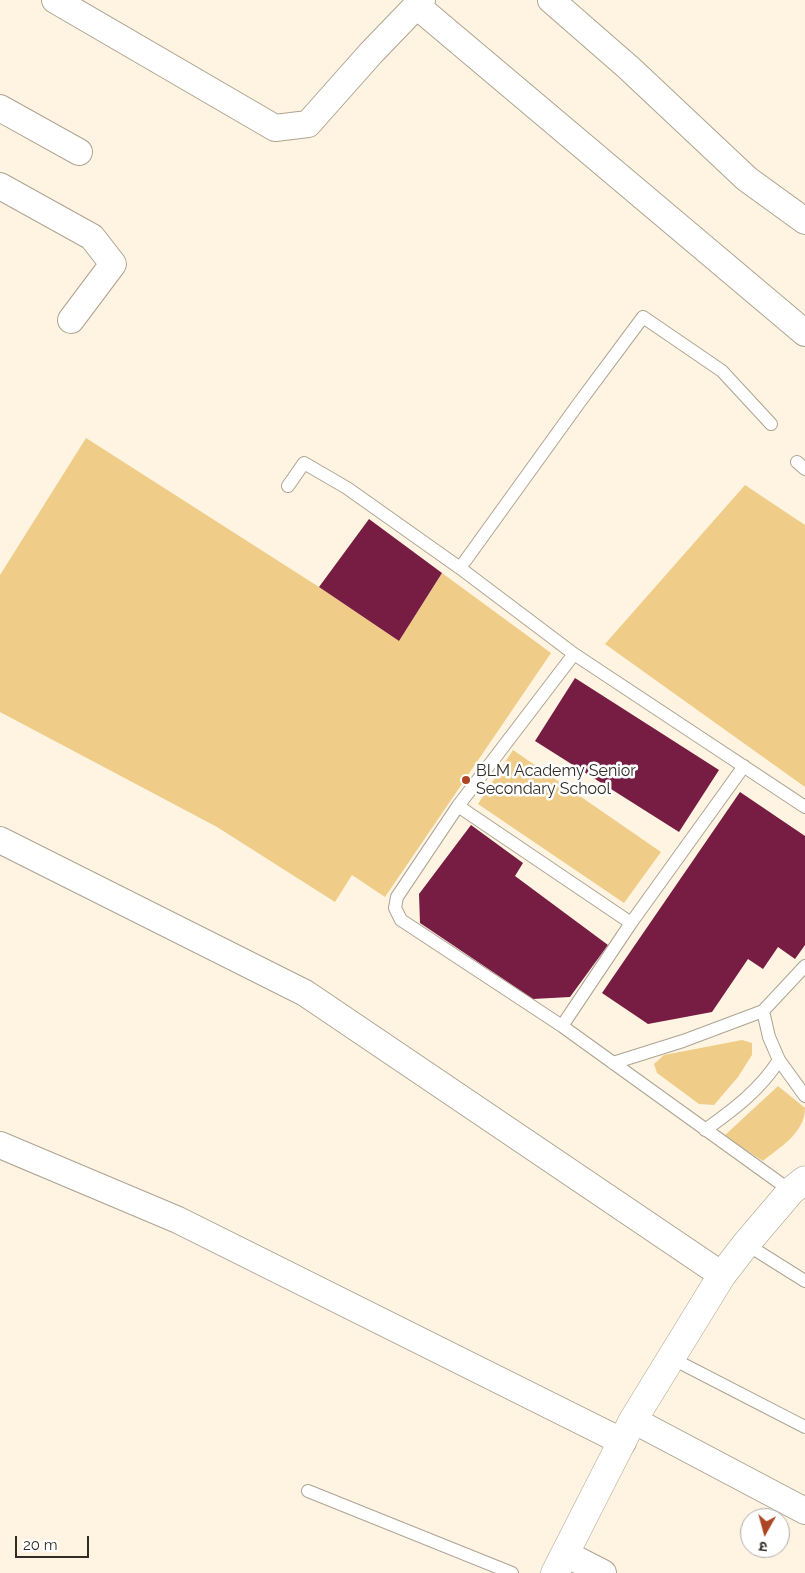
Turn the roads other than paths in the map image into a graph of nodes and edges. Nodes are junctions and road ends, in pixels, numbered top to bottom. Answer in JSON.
{"nodes":[{"id":1,"x":55,"y":0,"type":"edge"},
{"id":2,"x":551,"y":0,"type":"edge"},
{"id":3,"x":420,"y":3,"type":"edge"},
{"id":4,"x":0,"y":108,"type":"edge"},
{"id":5,"x":78,"y":152,"type":"dead end"},
{"id":6,"x":0,"y":186,"type":"edge"},
{"id":7,"x":805,"y":220,"type":"edge"},
{"id":8,"x":71,"y":320,"type":"dead end"},
{"id":9,"x":805,"y":333,"type":"edge"},
{"id":10,"x":771,"y":424,"type":"dead end"},
{"id":11,"x":288,"y":486,"type":"dead end"},
{"id":12,"x":460,"y":568,"type":"junction"},
{"id":13,"x":574,"y":654,"type":"junction"},
{"id":14,"x":744,"y":766,"type":"junction"},
{"id":15,"x":458,"y":806,"type":"junction"},
{"id":16,"x":805,"y":807,"type":"edge"},
{"id":17,"x":0,"y":840,"type":"edge"},
{"id":18,"x":631,"y":922,"type":"junction"},
{"id":19,"x":805,"y":966,"type":"edge"},
{"id":20,"x":763,"y":1011,"type":"junction"},
{"id":21,"x":562,"y":1026,"type":"junction"},
{"id":22,"x":779,"y":1060,"type":"junction"},
{"id":23,"x":613,"y":1063,"type":"junction"},
{"id":24,"x":805,"y":1096,"type":"edge"},
{"id":25,"x":705,"y":1130,"type":"junction"},
{"id":26,"x":0,"y":1145,"type":"edge"},
{"id":27,"x":798,"y":1186,"type":"edge"},
{"id":28,"x":746,"y":1244,"type":"junction"},
{"id":29,"x":722,"y":1275,"type":"junction"},
{"id":30,"x":805,"y":1281,"type":"edge"},
{"id":31,"x":671,"y":1358,"type":"junction"},
{"id":32,"x":805,"y":1427,"type":"edge"},
{"id":33,"x":628,"y":1431,"type":"junction"},
{"id":34,"x":308,"y":1491,"type":"dead end"},
{"id":35,"x":805,"y":1511,"type":"edge"},
{"id":36,"x":561,"y":1563,"type":"edge"},
{"id":37,"x":512,"y":1573,"type":"edge"},
{"id":38,"x":602,"y":1573,"type":"edge"}],
"edges":[{"from":1,"to":3,"type":"street"},
{"from":2,"to":7,"type":"street"},
{"from":3,"to":9,"type":"street"},
{"from":4,"to":5,"type":"street"},
{"from":6,"to":8,"type":"street"},
{"from":10,"to":12,"type":"lane"},
{"from":11,"to":12,"type":"lane"},
{"from":12,"to":13,"type":"lane"},
{"from":13,"to":14,"type":"lane"},
{"from":13,"to":15,"type":"lane"},
{"from":14,"to":16,"type":"lane"},
{"from":14,"to":18,"type":"lane"},
{"from":15,"to":18,"type":"lane"},
{"from":15,"to":21,"type":"lane"},
{"from":17,"to":29,"type":"street"},
{"from":18,"to":21,"type":"lane"},
{"from":19,"to":20,"type":"lane"},
{"from":20,"to":22,"type":"lane"},
{"from":20,"to":23,"type":"lane"},
{"from":21,"to":23,"type":"lane"},
{"from":22,"to":24,"type":"lane"},
{"from":22,"to":25,"type":"lane"},
{"from":23,"to":25,"type":"lane"},
{"from":25,"to":27,"type":"lane"},
{"from":26,"to":33,"type":"street"},
{"from":27,"to":28,"type":"main road"},
{"from":28,"to":29,"type":"main road"},
{"from":28,"to":30,"type":"lane"},
{"from":29,"to":31,"type":"main road"},
{"from":31,"to":32,"type":"lane"},
{"from":31,"to":33,"type":"main road"},
{"from":33,"to":35,"type":"street"},
{"from":33,"to":36,"type":"main road"},
{"from":34,"to":37,"type":"lane"},
{"from":36,"to":38,"type":"street"}]}
